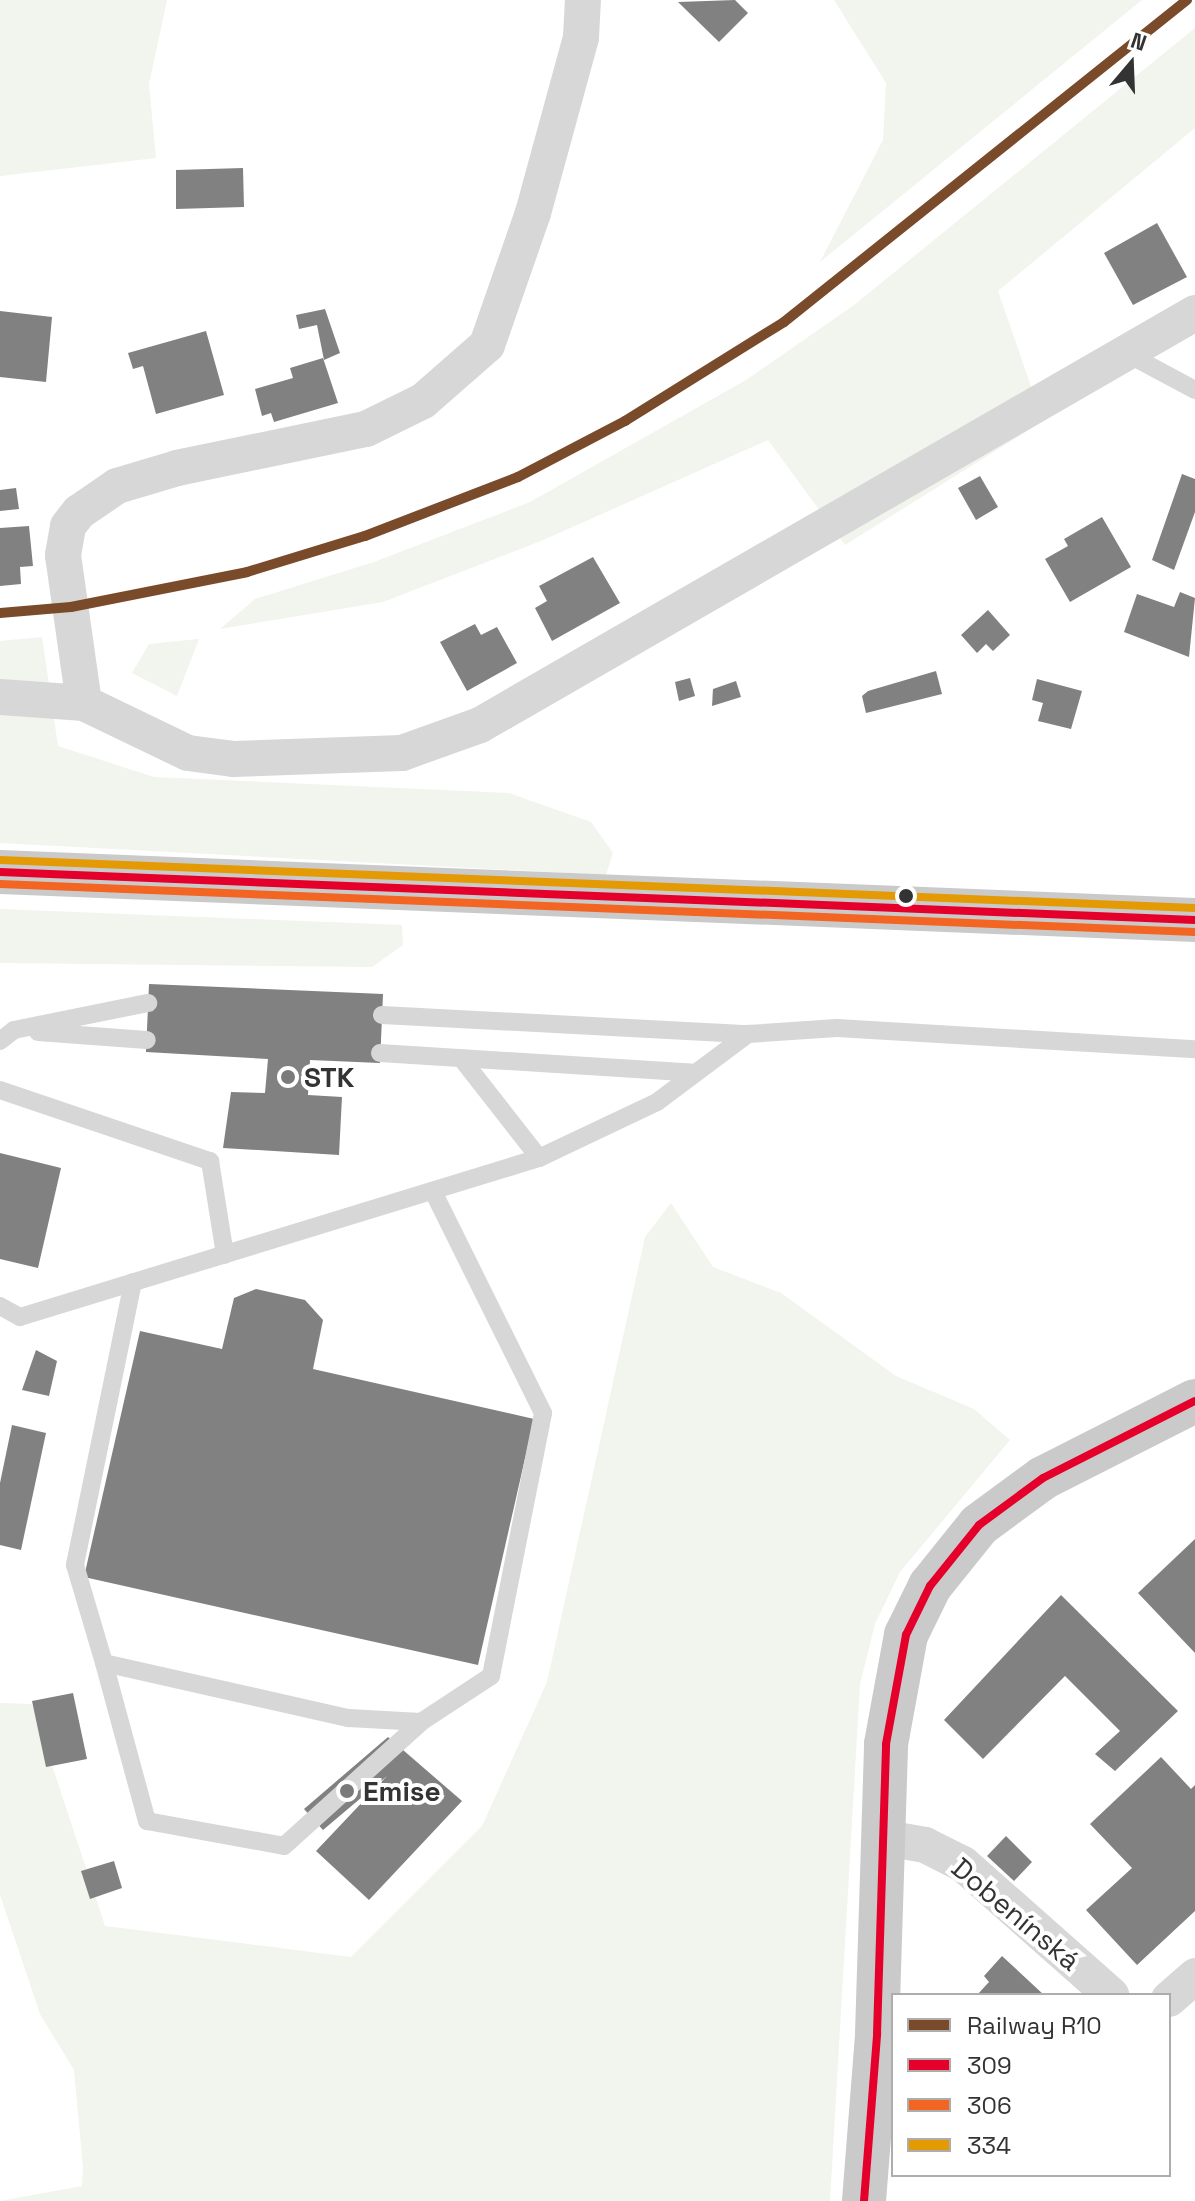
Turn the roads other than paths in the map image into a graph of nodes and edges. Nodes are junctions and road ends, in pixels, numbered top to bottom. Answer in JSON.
{"nodes":[{"id":1,"x":583,"y":0,"type":"edge"},
{"id":2,"x":1195,"y":313,"type":"edge"},
{"id":3,"x":1126,"y":353,"type":"junction"},
{"id":4,"x":1195,"y":390,"type":"edge"},
{"id":5,"x":0,"y":697,"type":"edge"},
{"id":6,"x":84,"y":703,"type":"junction"},
{"id":7,"x":0,"y":872,"type":"edge"},
{"id":8,"x":1189,"y":922,"type":"edge"},
{"id":9,"x":148,"y":1003,"type":"dead end"},
{"id":10,"x":382,"y":1015,"type":"dead end"},
{"id":11,"x":748,"y":1034,"type":"junction"},
{"id":12,"x":7,"y":1035,"type":"edge"},
{"id":13,"x":147,"y":1040,"type":"dead end"},
{"id":14,"x":1195,"y":1049,"type":"edge"},
{"id":15,"x":380,"y":1053,"type":"dead end"},
{"id":16,"x":461,"y":1058,"type":"junction"},
{"id":17,"x":694,"y":1073,"type":"junction"},
{"id":18,"x":0,"y":1090,"type":"edge"},
{"id":19,"x":539,"y":1158,"type":"junction"},
{"id":20,"x":433,"y":1191,"type":"junction"},
{"id":21,"x":225,"y":1255,"type":"junction"},
{"id":22,"x":133,"y":1282,"type":"junction"},
{"id":23,"x":0,"y":1306,"type":"edge"},
{"id":24,"x":1195,"y":1401,"type":"edge"},
{"id":25,"x":104,"y":1663,"type":"junction"},
{"id":26,"x":421,"y":1722,"type":"junction"},
{"id":27,"x":880,"y":1837,"type":"junction"},
{"id":28,"x":1195,"y":1976,"type":"edge"},
{"id":29,"x":1109,"y":1993,"type":"edge"},
{"id":30,"x":1171,"y":1997,"type":"edge"},
{"id":31,"x":864,"y":2201,"type":"edge"}],
"edges":[{"from":1,"to":6,"type":"street"},
{"from":2,"to":3,"type":"street"},
{"from":3,"to":4,"type":"lane"},
{"from":3,"to":6,"type":"street"},
{"from":5,"to":6,"type":"street"},
{"from":7,"to":8,"type":"main road"},
{"from":9,"to":12,"type":"lane"},
{"from":10,"to":11,"type":"lane"},
{"from":11,"to":14,"type":"lane"},
{"from":11,"to":17,"type":"lane"},
{"from":12,"to":13,"type":"lane"},
{"from":15,"to":16,"type":"lane"},
{"from":16,"to":17,"type":"lane"},
{"from":16,"to":19,"type":"lane"},
{"from":17,"to":19,"type":"lane"},
{"from":18,"to":21,"type":"lane"},
{"from":19,"to":20,"type":"lane"},
{"from":20,"to":21,"type":"lane"},
{"from":20,"to":26,"type":"lane"},
{"from":21,"to":22,"type":"lane"},
{"from":22,"to":23,"type":"lane"},
{"from":22,"to":25,"type":"lane"},
{"from":24,"to":27,"type":"main road"},
{"from":25,"to":26,"type":"lane"},
{"from":25,"to":26,"type":"lane"},
{"from":27,"to":29,"type":"street","name":"Dobenínská"},
{"from":27,"to":31,"type":"main road"},
{"from":28,"to":30,"type":"street"}]}
